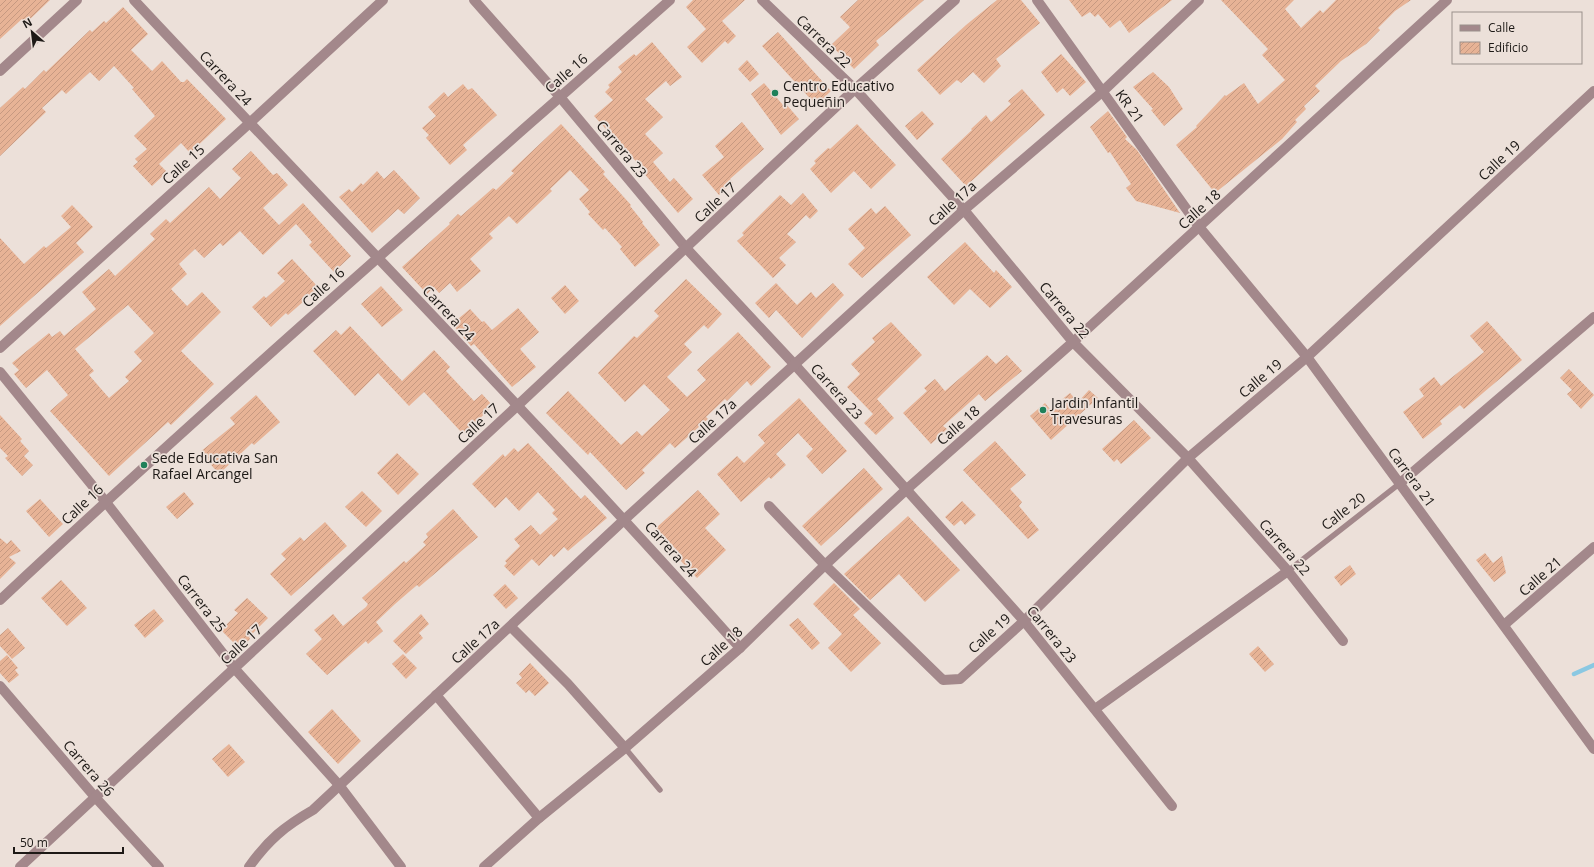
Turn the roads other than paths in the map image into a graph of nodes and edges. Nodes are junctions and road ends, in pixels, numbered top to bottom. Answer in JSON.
{"nodes":[{"id":1,"x":77,"y":0,"type":"edge"},
{"id":2,"x":134,"y":0,"type":"edge"},
{"id":3,"x":383,"y":0,"type":"edge"},
{"id":4,"x":474,"y":0,"type":"edge"},
{"id":5,"x":670,"y":0,"type":"edge"},
{"id":6,"x":762,"y":0,"type":"edge"},
{"id":7,"x":955,"y":0,"type":"edge"},
{"id":8,"x":1037,"y":0,"type":"edge"},
{"id":9,"x":1200,"y":0,"type":"edge"},
{"id":10,"x":1447,"y":0,"type":"edge"},
{"id":11,"x":0,"y":71,"type":"edge"},
{"id":12,"x":855,"y":90,"type":"junction"},
{"id":13,"x":1594,"y":91,"type":"edge"},
{"id":14,"x":1102,"y":92,"type":"junction"},
{"id":15,"x":560,"y":97,"type":"junction"},
{"id":16,"x":250,"y":123,"type":"junction"},
{"id":17,"x":964,"y":210,"type":"junction"},
{"id":18,"x":1200,"y":228,"type":"junction"},
{"id":19,"x":686,"y":248,"type":"junction"},
{"id":20,"x":377,"y":256,"type":"junction"},
{"id":21,"x":1594,"y":317,"type":"edge"},
{"id":22,"x":1073,"y":342,"type":"junction"},
{"id":23,"x":0,"y":348,"type":"edge"},
{"id":24,"x":1307,"y":357,"type":"junction"},
{"id":25,"x":795,"y":365,"type":"junction"},
{"id":26,"x":0,"y":372,"type":"edge"},
{"id":27,"x":517,"y":406,"type":"junction"},
{"id":28,"x":1188,"y":458,"type":"junction"},
{"id":29,"x":1399,"y":484,"type":"junction"},
{"id":30,"x":907,"y":489,"type":"junction"},
{"id":31,"x":105,"y":501,"type":"junction"},
{"id":32,"x":769,"y":506,"type":"dead end"},
{"id":33,"x":625,"y":519,"type":"junction"},
{"id":34,"x":1594,"y":547,"type":"edge"},
{"id":35,"x":824,"y":565,"type":"junction"},
{"id":36,"x":1288,"y":571,"type":"junction"},
{"id":37,"x":0,"y":600,"type":"edge"},
{"id":38,"x":1024,"y":621,"type":"junction"},
{"id":39,"x":1504,"y":626,"type":"junction"},
{"id":40,"x":511,"y":627,"type":"junction"},
{"id":41,"x":1343,"y":641,"type":"dead end"},
{"id":42,"x":740,"y":648,"type":"junction"},
{"id":43,"x":235,"y":669,"type":"junction"},
{"id":44,"x":0,"y":686,"type":"edge"},
{"id":45,"x":436,"y":695,"type":"junction"},
{"id":46,"x":1095,"y":710,"type":"junction"},
{"id":47,"x":625,"y":748,"type":"junction"},
{"id":48,"x":1594,"y":749,"type":"edge"},
{"id":49,"x":339,"y":785,"type":"junction"},
{"id":50,"x":660,"y":790,"type":"dead end"},
{"id":51,"x":95,"y":797,"type":"junction"},
{"id":52,"x":1172,"y":806,"type":"dead end"},
{"id":53,"x":539,"y":818,"type":"junction"},
{"id":54,"x":20,"y":867,"type":"edge"},
{"id":55,"x":159,"y":867,"type":"edge"},
{"id":56,"x":249,"y":867,"type":"edge"},
{"id":57,"x":401,"y":867,"type":"edge"},
{"id":58,"x":484,"y":867,"type":"edge"}],
"edges":[{"from":1,"to":11,"type":"street"},
{"from":2,"to":16,"type":"street","name":"Carrera 24"},
{"from":3,"to":16,"type":"street","name":"Calle 15"},
{"from":4,"to":15,"type":"street","name":"Carrera 23"},
{"from":5,"to":15,"type":"street","name":"Calle 16"},
{"from":6,"to":12,"type":"street","name":"Carrera 22"},
{"from":7,"to":12,"type":"street","name":"Calle 17"},
{"from":8,"to":14,"type":"street","name":"KR 21"},
{"from":9,"to":14,"type":"street","name":"Calle 17a"},
{"from":10,"to":18,"type":"street","name":"Calle 18"},
{"from":12,"to":17,"type":"street","name":"Carrera 22"},
{"from":12,"to":19,"type":"street","name":"Calle 17"},
{"from":13,"to":24,"type":"street","name":"Calle 19"},
{"from":14,"to":17,"type":"street","name":"Calle 17a"},
{"from":14,"to":18,"type":"street","name":"KR 21"},
{"from":15,"to":19,"type":"street","name":"Carrera 23"},
{"from":15,"to":20,"type":"street","name":"Calle 16"},
{"from":16,"to":20,"type":"street","name":"Carrera 24"},
{"from":16,"to":23,"type":"street","name":"Calle 15"},
{"from":17,"to":22,"type":"street","name":"Carrera 22"},
{"from":17,"to":25,"type":"street","name":"Calle 17a"},
{"from":18,"to":22,"type":"street","name":"Calle 18"},
{"from":18,"to":24,"type":"street","name":"Carrera 21"},
{"from":19,"to":25,"type":"street","name":"Carrera 23"},
{"from":19,"to":27,"type":"street","name":"Calle 17"},
{"from":20,"to":27,"type":"street","name":"Carrera 24"},
{"from":20,"to":31,"type":"street","name":"Calle 16"},
{"from":21,"to":29,"type":"street","name":"Calle 20"},
{"from":22,"to":28,"type":"street","name":"Carrera 22"},
{"from":22,"to":30,"type":"street","name":"Calle 18"},
{"from":24,"to":28,"type":"street","name":"Calle 19"},
{"from":24,"to":29,"type":"street","name":"Carrera 21"},
{"from":25,"to":30,"type":"street","name":"Carrera 23"},
{"from":25,"to":33,"type":"street","name":"Calle 17a"},
{"from":26,"to":31,"type":"street","name":"Carrera 25"},
{"from":27,"to":33,"type":"street","name":"Carrera 24"},
{"from":27,"to":43,"type":"street","name":"Calle 17"},
{"from":28,"to":36,"type":"street","name":"Carrera 22"},
{"from":28,"to":38,"type":"street","name":"Calle 19"},
{"from":29,"to":36,"type":"lane","name":"Calle 20"},
{"from":29,"to":39,"type":"street","name":"Carrera 21"},
{"from":30,"to":35,"type":"street","name":"Calle 18"},
{"from":30,"to":38,"type":"street","name":"Carrera 23"},
{"from":31,"to":37,"type":"street","name":"Calle 16"},
{"from":31,"to":43,"type":"street","name":"Carrera 25"},
{"from":32,"to":35,"type":"street"},
{"from":33,"to":40,"type":"street","name":"Calle 17a"},
{"from":33,"to":42,"type":"street","name":"Carrera 24"},
{"from":34,"to":39,"type":"street","name":"Calle 21"},
{"from":35,"to":38,"type":"street","name":"Calle 19"},
{"from":35,"to":42,"type":"street","name":"Calle 18"},
{"from":36,"to":41,"type":"street","name":"Carrera 22"},
{"from":36,"to":46,"type":"street","name":"Calle 20"},
{"from":38,"to":46,"type":"street","name":"Carrera 23"},
{"from":39,"to":48,"type":"street","name":"Carrera 21"},
{"from":40,"to":45,"type":"street","name":"Calle 17a"},
{"from":40,"to":47,"type":"street"},
{"from":42,"to":47,"type":"street","name":"Calle 18"},
{"from":43,"to":49,"type":"street","name":"Carrera 25"},
{"from":43,"to":51,"type":"street","name":"Calle 17"},
{"from":44,"to":51,"type":"street","name":"Carrera 26"},
{"from":45,"to":49,"type":"street","name":"Calle 17a"},
{"from":45,"to":53,"type":"street"},
{"from":46,"to":52,"type":"street","name":"Carrera 23"},
{"from":47,"to":50,"type":"lane"},
{"from":47,"to":53,"type":"street","name":"Calle 18"},
{"from":49,"to":56,"type":"street","name":"Calle 17a"},
{"from":49,"to":57,"type":"street","name":"Carrera 25"},
{"from":51,"to":54,"type":"street","name":"Calle 17"},
{"from":51,"to":55,"type":"street","name":"Carrera 26"},
{"from":53,"to":58,"type":"street","name":"Calle 18"}]}
